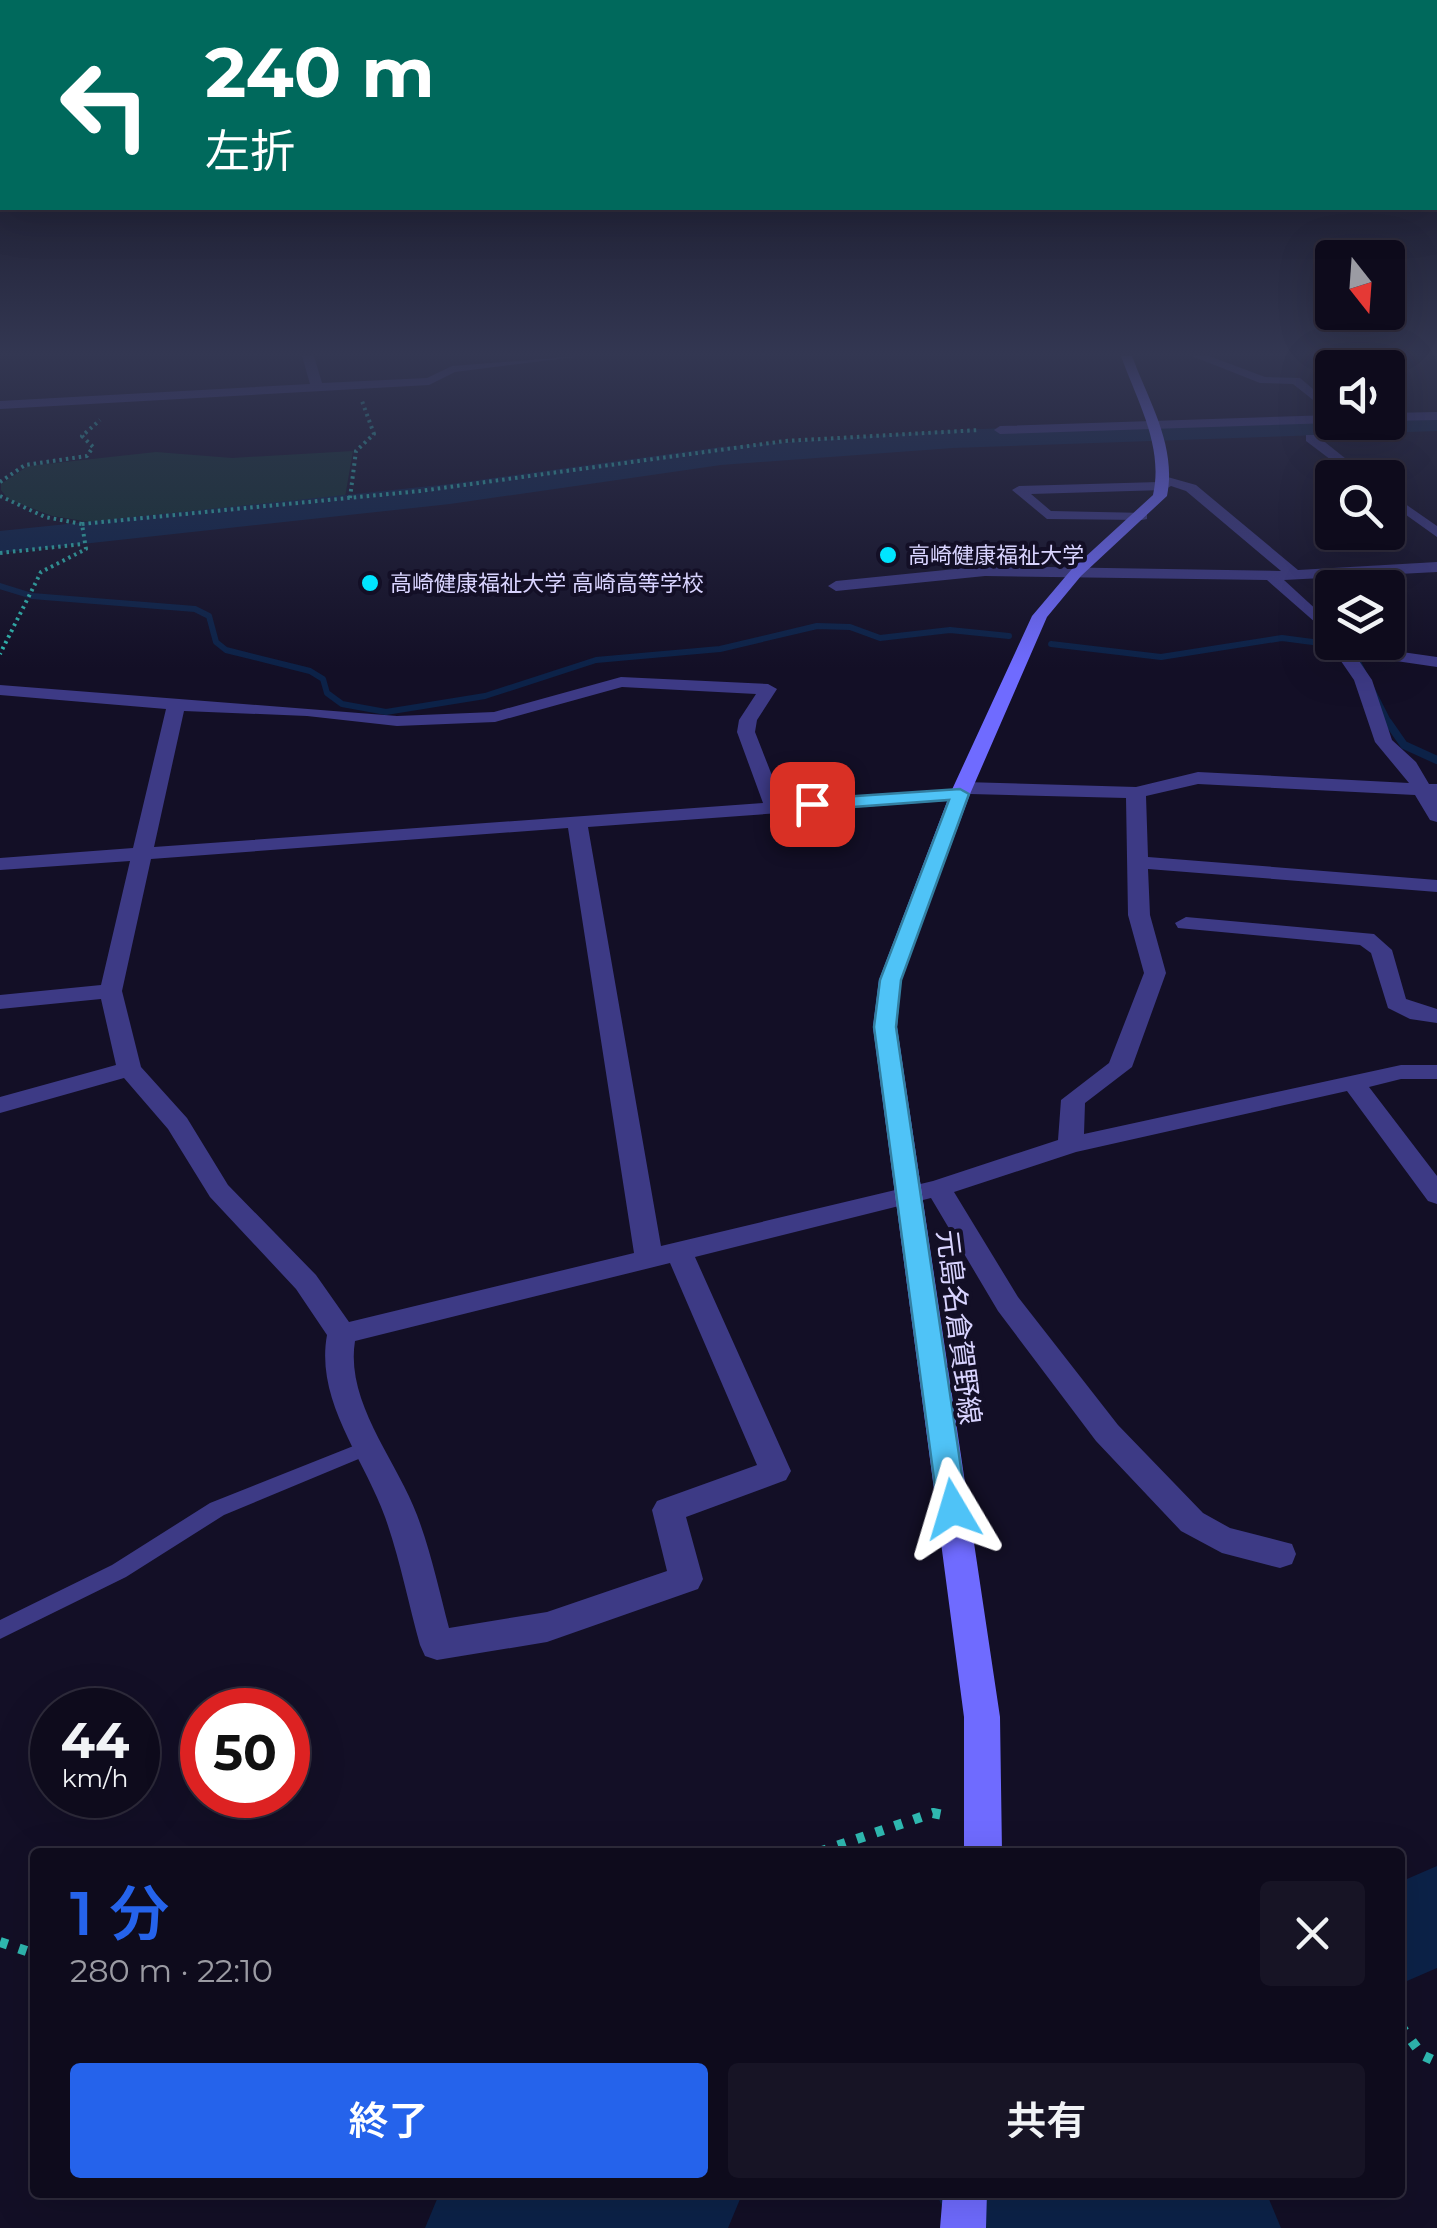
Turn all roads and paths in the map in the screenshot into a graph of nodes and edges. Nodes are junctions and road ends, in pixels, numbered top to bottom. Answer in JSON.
{"nodes":[{"id":1,"x":60,"y":460,"type":"edge"},
{"id":2,"x":355,"y":460,"type":"edge"},
{"id":3,"x":640,"y":460,"type":"edge"},
{"id":4,"x":1160,"y":460,"type":"edge"},
{"id":5,"x":0,"y":482,"type":"edge"},
{"id":6,"x":1164,"y":483,"type":"junction"},
{"id":7,"x":0,"y":496,"type":"edge"},
{"id":8,"x":350,"y":498,"type":"junction"},
{"id":9,"x":1405,"y":509,"type":"edge"},
{"id":10,"x":1142,"y":516,"type":"junction"},
{"id":11,"x":82,"y":525,"type":"junction"},
{"id":12,"x":1437,"y":533,"type":"edge"},
{"id":13,"x":83,"y":544,"type":"junction"},
{"id":14,"x":0,"y":554,"type":"edge"},
{"id":15,"x":1437,"y":567,"type":"edge"},
{"id":16,"x":1077,"y":572,"type":"junction"},
{"id":17,"x":1296,"y":575,"type":"junction"},
{"id":18,"x":1270,"y":576,"type":"junction"},
{"id":19,"x":836,"y":586,"type":"dead end"},
{"id":20,"x":1315,"y":620,"type":"edge"},
{"id":21,"x":0,"y":654,"type":"edge"},
{"id":22,"x":1405,"y":655,"type":"edge"},
{"id":23,"x":1349,"y":660,"type":"edge"},
{"id":24,"x":1437,"y":662,"type":"edge"},
{"id":25,"x":0,"y":690,"type":"edge"},
{"id":26,"x":176,"y":706,"type":"junction"},
{"id":27,"x":1431,"y":790,"type":"edge"},
{"id":28,"x":962,"y":791,"type":"junction"},
{"id":29,"x":1136,"y":792,"type":"junction"},
{"id":30,"x":774,"y":807,"type":"junction"},
{"id":31,"x":1437,"y":816,"type":"edge"},
{"id":32,"x":576,"y":822,"type":"junction"},
{"id":33,"x":139,"y":854,"type":"junction"},
{"id":34,"x":1139,"y":862,"type":"junction"},
{"id":35,"x":0,"y":864,"type":"edge"},
{"id":36,"x":1437,"y":886,"type":"edge"},
{"id":37,"x":1186,"y":924,"type":"dead end"},
{"id":38,"x":110,"y":991,"type":"junction"},
{"id":39,"x":0,"y":1002,"type":"edge"},
{"id":40,"x":1437,"y":1016,"type":"edge"},
{"id":41,"x":129,"y":1069,"type":"junction"},
{"id":42,"x":1437,"y":1072,"type":"edge"},
{"id":43,"x":1353,"y":1082,"type":"junction"},
{"id":44,"x":0,"y":1105,"type":"edge"},
{"id":45,"x":1071,"y":1145,"type":"junction"},
{"id":46,"x":925,"y":1191,"type":"junction"},
{"id":47,"x":1437,"y":1196,"type":"edge"},
{"id":48,"x":664,"y":1256,"type":"junction"},
{"id":49,"x":342,"y":1334,"type":"junction"},
{"id":50,"x":366,"y":1448,"type":"junction"},
{"id":51,"x":1280,"y":1554,"type":"dead end"},
{"id":52,"x":0,"y":1630,"type":"edge"},
{"id":53,"x":984,"y":1824,"type":"junction"},
{"id":54,"x":831,"y":1848,"type":"edge"},
{"id":55,"x":983,"y":1848,"type":"edge"},
{"id":56,"x":0,"y":1942,"type":"edge"},
{"id":57,"x":30,"y":1952,"type":"edge"},
{"id":58,"x":1405,"y":2033,"type":"edge"},
{"id":59,"x":1437,"y":2062,"type":"edge"},
{"id":60,"x":965,"y":2198,"type":"edge"},
{"id":61,"x":963,"y":2228,"type":"edge"}],
"edges":[{"from":1,"to":5,"type":"path"},
{"from":2,"to":8,"type":"path"},
{"from":3,"to":8,"type":"path"},
{"from":4,"to":6,"type":"main road"},
{"from":6,"to":10,"type":"main road","name":"元島名倉賀野線"},
{"from":6,"to":10,"type":"street"},
{"from":6,"to":17,"type":"street"},
{"from":7,"to":11,"type":"path"},
{"from":8,"to":11,"type":"path"},
{"from":9,"to":12,"type":"street"},
{"from":10,"to":16,"type":"main road","name":"元島名倉賀野線"},
{"from":11,"to":13,"type":"path"},
{"from":13,"to":14,"type":"path"},
{"from":13,"to":21,"type":"path"},
{"from":15,"to":17,"type":"street"},
{"from":16,"to":18,"type":"street"},
{"from":16,"to":19,"type":"street"},
{"from":16,"to":28,"type":"main road","name":"元島名倉賀野線"},
{"from":17,"to":18,"type":"street"},
{"from":18,"to":20,"type":"street"},
{"from":22,"to":24,"type":"street"},
{"from":23,"to":27,"type":"street"},
{"from":25,"to":26,"type":"street"},
{"from":26,"to":30,"type":"street"},
{"from":26,"to":33,"type":"street"},
{"from":27,"to":29,"type":"street"},
{"from":27,"to":31,"type":"street"},
{"from":28,"to":29,"type":"street"},
{"from":28,"to":30,"type":"street"},
{"from":28,"to":46,"type":"main road","name":"元島名倉賀野線"},
{"from":29,"to":34,"type":"street"},
{"from":30,"to":32,"type":"street"},
{"from":32,"to":33,"type":"street"},
{"from":32,"to":48,"type":"street"},
{"from":33,"to":35,"type":"street"},
{"from":33,"to":38,"type":"street"},
{"from":34,"to":36,"type":"street"},
{"from":34,"to":45,"type":"street"},
{"from":37,"to":40,"type":"street"},
{"from":38,"to":39,"type":"street"},
{"from":38,"to":41,"type":"street"},
{"from":41,"to":44,"type":"street"},
{"from":41,"to":49,"type":"street"},
{"from":42,"to":43,"type":"street"},
{"from":43,"to":45,"type":"street"},
{"from":43,"to":47,"type":"street"},
{"from":45,"to":46,"type":"street"},
{"from":46,"to":48,"type":"street"},
{"from":46,"to":51,"type":"street"},
{"from":46,"to":53,"type":"main road","name":"元島名倉賀野線"},
{"from":48,"to":49,"type":"street"},
{"from":48,"to":50,"type":"street"},
{"from":49,"to":50,"type":"street"},
{"from":50,"to":52,"type":"lane"},
{"from":53,"to":54,"type":"path"},
{"from":53,"to":55,"type":"main road","name":"元島名倉賀野線"},
{"from":56,"to":57,"type":"path"},
{"from":58,"to":59,"type":"path"},
{"from":60,"to":61,"type":"main road"}]}
